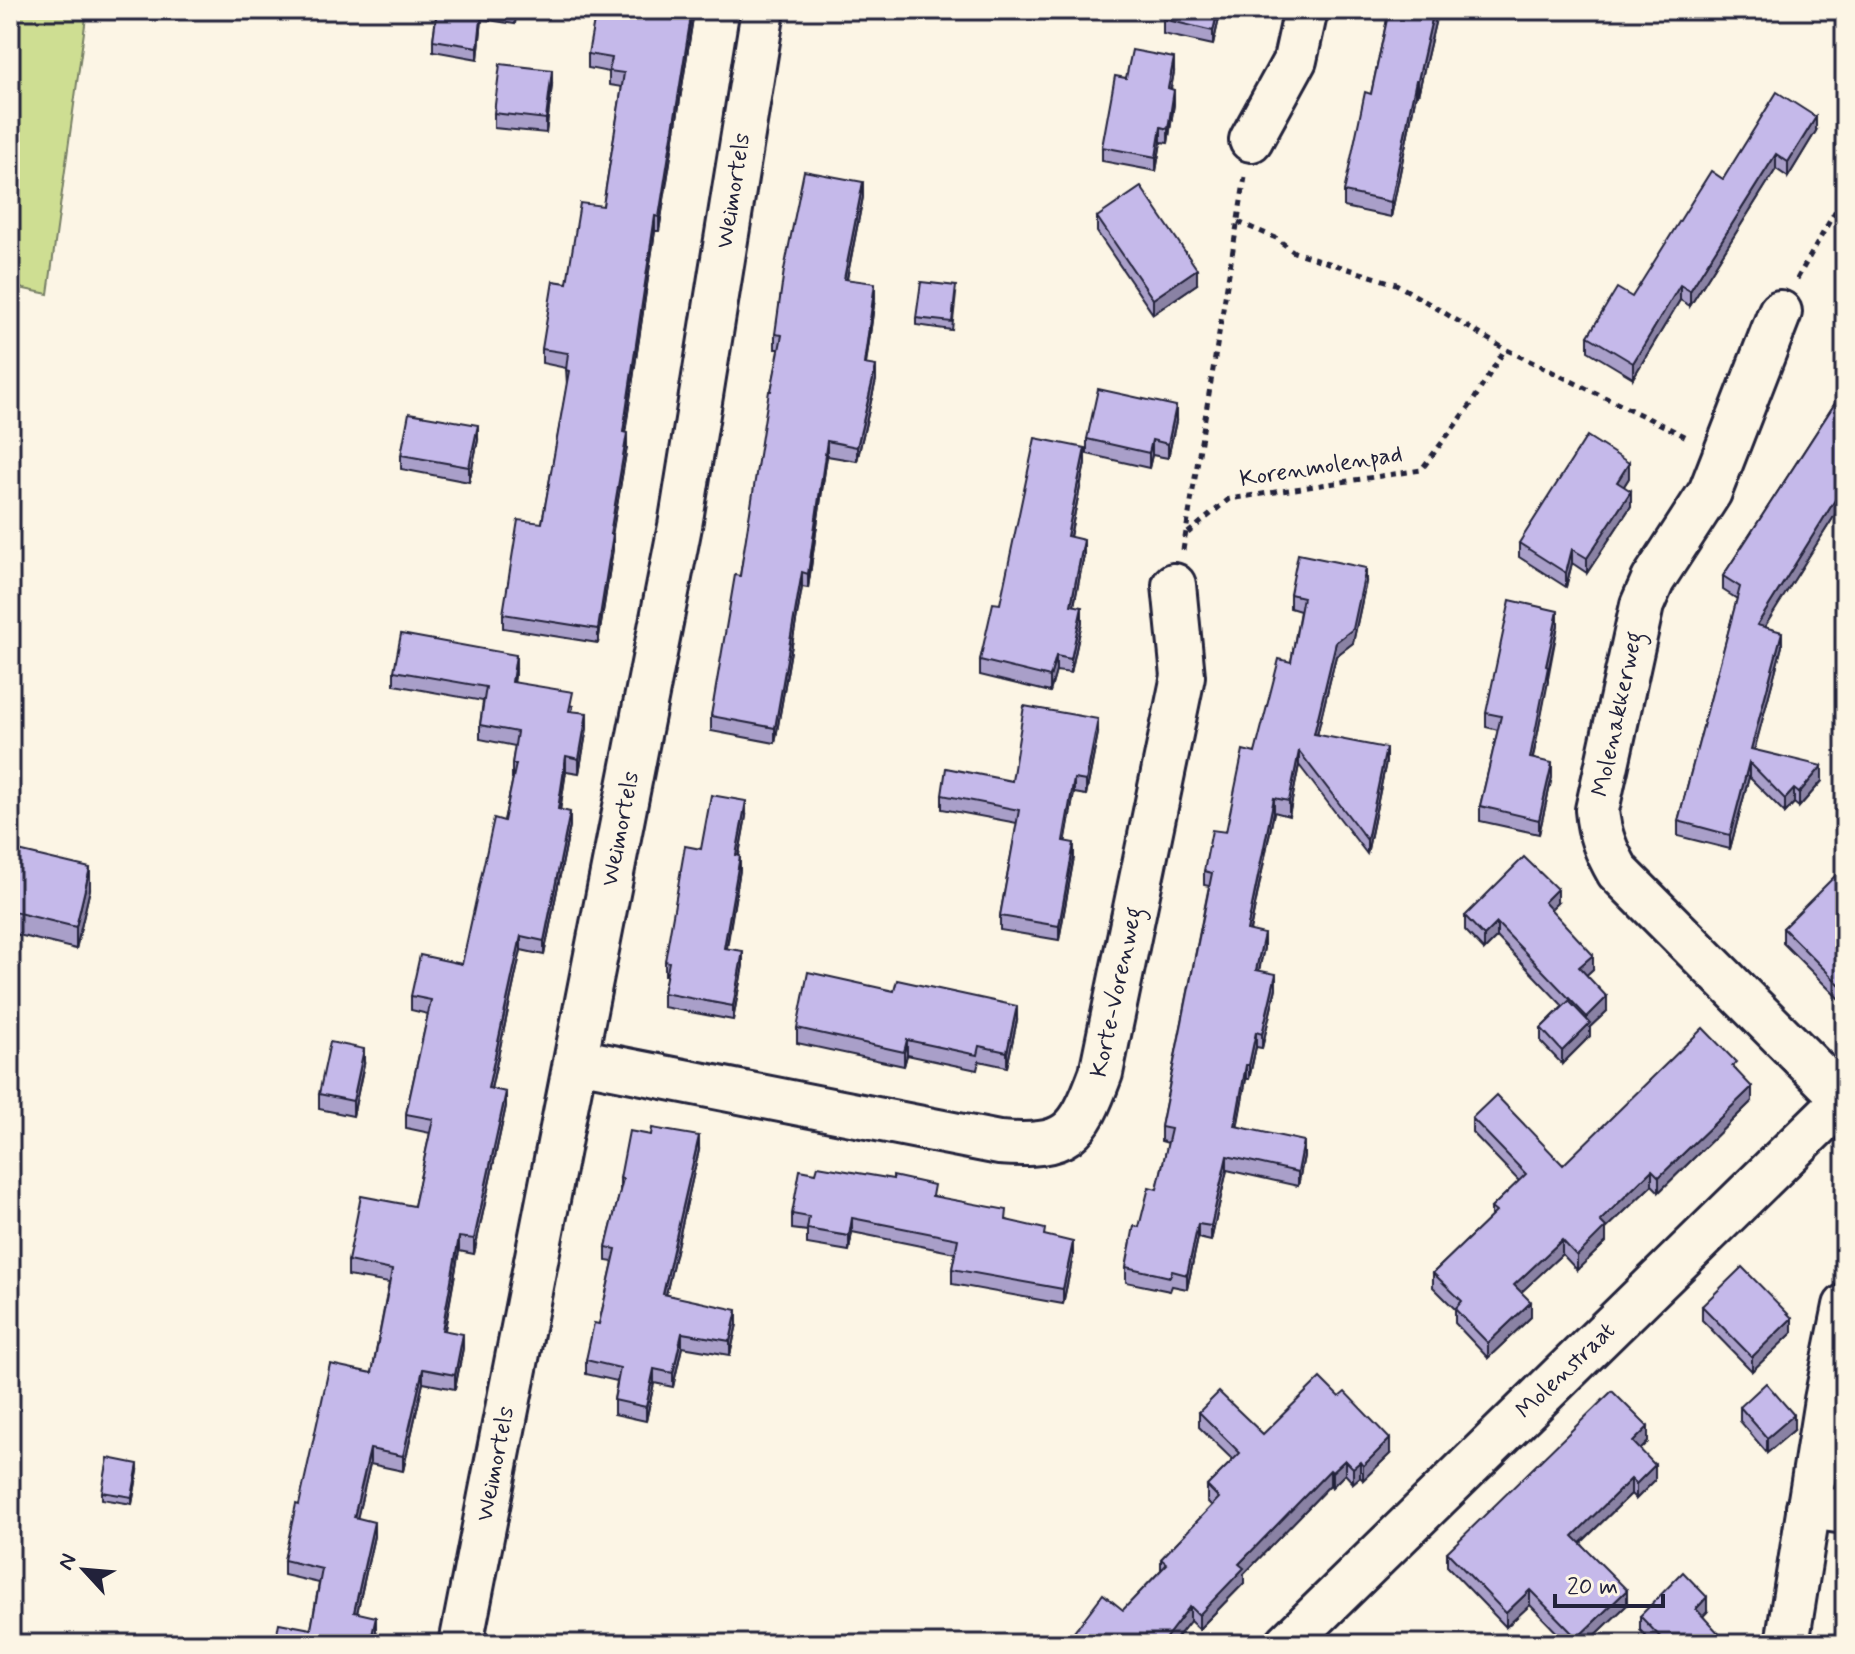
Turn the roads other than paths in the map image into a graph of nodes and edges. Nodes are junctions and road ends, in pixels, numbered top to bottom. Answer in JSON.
{"nodes":[{"id":1,"x":763,"y":10,"type":"edge"},
{"id":2,"x":1306,"y":10,"type":"edge"},
{"id":3,"x":1251,"y":140,"type":"road end"},
{"id":4,"x":1780,"y":312,"type":"road end"},
{"id":5,"x":1174,"y":585,"type":"road end"},
{"id":6,"x":577,"y":1060,"type":"junction"},
{"id":7,"x":1844,"y":1099,"type":"edge"},
{"id":8,"x":1845,"y":1306,"type":"edge"},
{"id":9,"x":1826,"y":1510,"type":"edge"},
{"id":10,"x":461,"y":1644,"type":"edge"},
{"id":11,"x":1287,"y":1644,"type":"edge"},
{"id":12,"x":1787,"y":1644,"type":"edge"}],
"edges":[{"from":1,"to":6,"type":"street","name":"Weimortels"},
{"from":2,"to":3,"type":"street"},
{"from":4,"to":7,"type":"street","name":"Molenakkerweg"},
{"from":5,"to":6,"type":"street","name":"Korte-Vorenweg"},
{"from":6,"to":10,"type":"street","name":"Weimortels"},
{"from":7,"to":11,"type":"street","name":"Molenstraat"},
{"from":8,"to":9,"type":"street"},
{"from":9,"to":12,"type":"street"}]}
